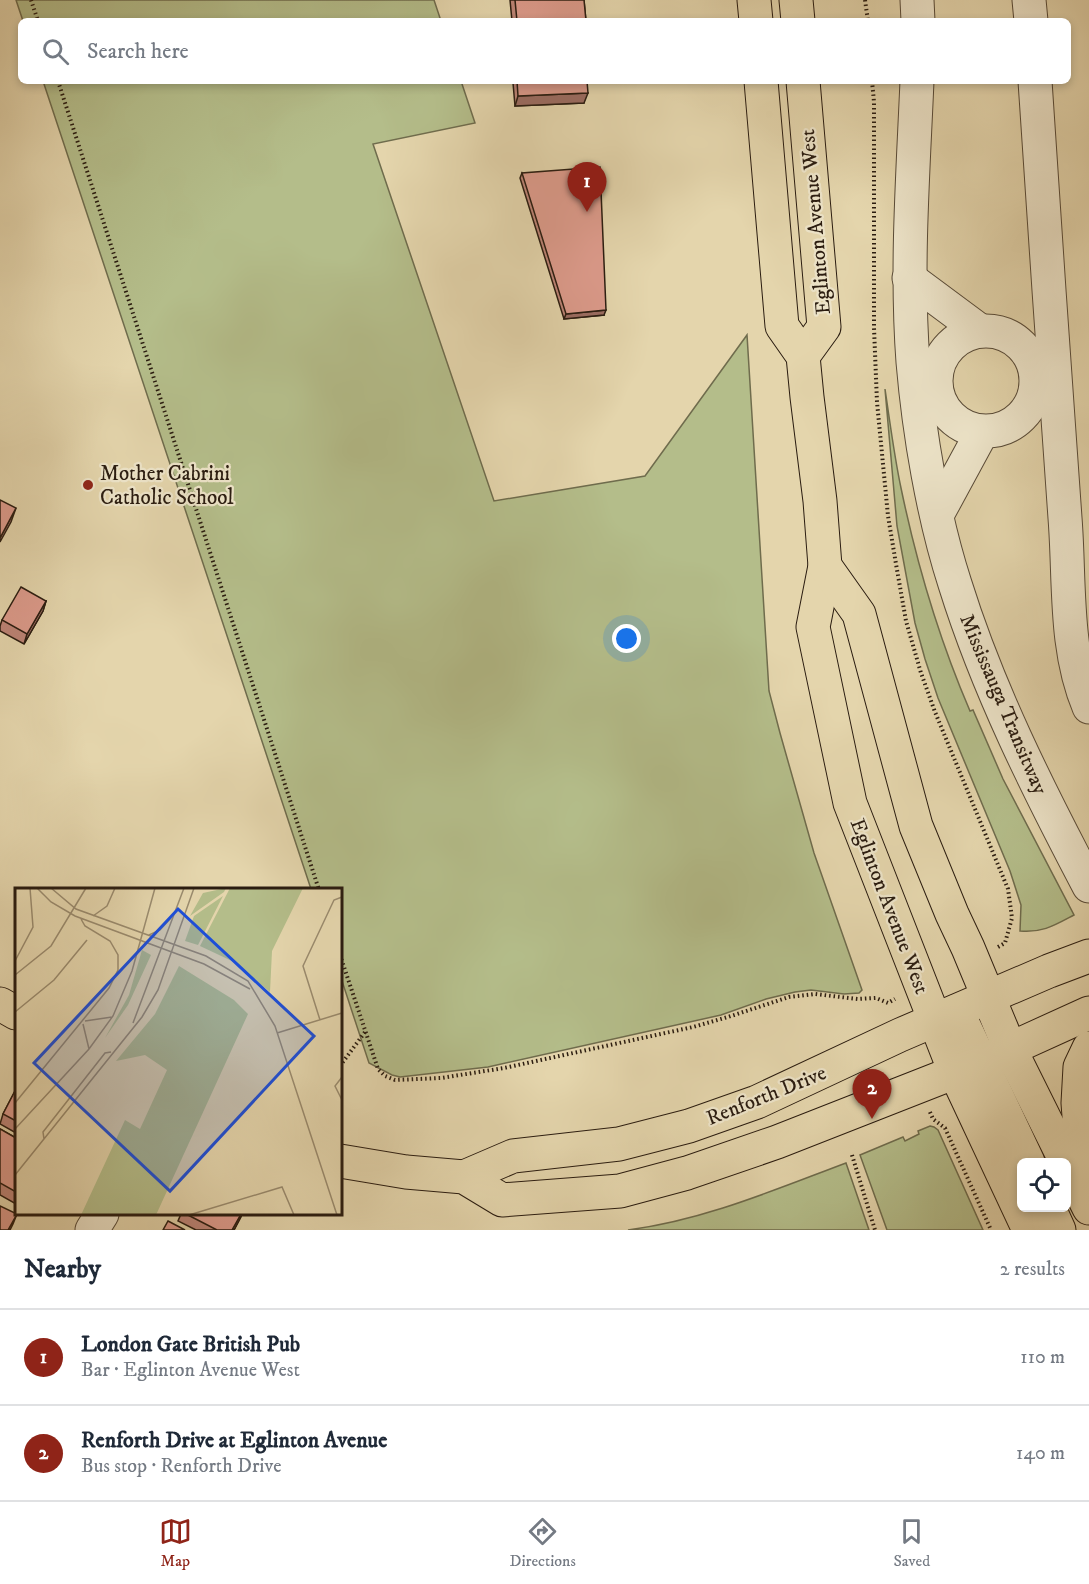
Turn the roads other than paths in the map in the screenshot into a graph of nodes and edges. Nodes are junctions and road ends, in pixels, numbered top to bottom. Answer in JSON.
{"nodes":[{"id":1,"x":754,"y":0,"type":"edge"},
{"id":2,"x":796,"y":0,"type":"edge"},
{"id":3,"x":917,"y":0,"type":"edge"},
{"id":4,"x":1029,"y":0,"type":"edge"},
{"id":5,"x":756,"y":18,"type":"edge"},
{"id":6,"x":798,"y":18,"type":"edge"},
{"id":7,"x":918,"y":18,"type":"edge"},
{"id":8,"x":1031,"y":18,"type":"edge"},
{"id":9,"x":761,"y":84,"type":"edge"},
{"id":10,"x":803,"y":84,"type":"edge"},
{"id":11,"x":916,"y":84,"type":"edge"},
{"id":12,"x":1035,"y":84,"type":"edge"},
{"id":13,"x":909,"y":278,"type":"junction"},
{"id":14,"x":979,"y":330,"type":"junction"},
{"id":15,"x":803,"y":356,"type":"junction"},
{"id":16,"x":1045,"y":373,"type":"junction"},
{"id":17,"x":927,"y":388,"type":"junction"},
{"id":18,"x":982,"y":432,"type":"junction"},
{"id":19,"x":937,"y":515,"type":"junction"},
{"id":20,"x":825,"y":566,"type":"junction"},
{"id":21,"x":1089,"y":707,"type":"edge"},
{"id":22,"x":1089,"y":886,"type":"edge"},
{"id":23,"x":1088,"y":956,"type":"edge"},
{"id":24,"x":989,"y":998,"type":"junction"},
{"id":25,"x":0,"y":1004,"type":"edge"},
{"id":26,"x":15,"y":1012,"type":"edge"},
{"id":27,"x":1089,"y":1013,"type":"edge"},
{"id":28,"x":946,"y":1016,"type":"junction"},
{"id":29,"x":1089,"y":1048,"type":"edge"},
{"id":30,"x":982,"y":1061,"type":"junction"},
{"id":31,"x":1026,"y":1158,"type":"edge"},
{"id":32,"x":342,"y":1161,"type":"edge"},
{"id":33,"x":464,"y":1177,"type":"junction"},
{"id":34,"x":1087,"y":1203,"type":"edge"},
{"id":35,"x":1051,"y":1212,"type":"edge"},
{"id":36,"x":101,"y":1215,"type":"edge"},
{"id":37,"x":92,"y":1230,"type":"edge"},
{"id":38,"x":1029,"y":1230,"type":"edge"},
{"id":39,"x":1059,"y":1230,"type":"edge"}],
"edges":[{"from":1,"to":5,"type":"main road"},
{"from":2,"to":6,"type":"main road"},
{"from":3,"to":7,"type":"street"},
{"from":4,"to":8,"type":"street"},
{"from":9,"to":15,"type":"main road","name":"Eglinton Avenue West"},
{"from":10,"to":15,"type":"main road","name":"Eglinton Avenue West"},
{"from":11,"to":13,"type":"street","name":"Mississauga Transitway"},
{"from":12,"to":16,"type":"street"},
{"from":13,"to":14,"type":"street"},
{"from":13,"to":17,"type":"street","name":"Mississauga Transitway"},
{"from":14,"to":16,"type":"street"},
{"from":14,"to":17,"type":"street"},
{"from":15,"to":20,"type":"main road","name":"Eglinton Avenue West"},
{"from":16,"to":18,"type":"street"},
{"from":16,"to":21,"type":"street"},
{"from":17,"to":18,"type":"street"},
{"from":17,"to":19,"type":"street","name":"Mississauga Transitway"},
{"from":18,"to":19,"type":"street"},
{"from":19,"to":22,"type":"street","name":"Mississauga Transitway"},
{"from":20,"to":24,"type":"main road","name":"Eglinton Avenue West"},
{"from":20,"to":28,"type":"main road","name":"Eglinton Avenue West"},
{"from":23,"to":24,"type":"main road","name":"Renforth Drive"},
{"from":24,"to":28,"type":"main road","name":"Renforth Drive"},
{"from":24,"to":30,"type":"main road","name":"Eglinton Avenue West"},
{"from":25,"to":26,"type":"main road"},
{"from":27,"to":30,"type":"main road","name":"Renforth Drive"},
{"from":28,"to":30,"type":"main road","name":"Eglinton Avenue West"},
{"from":28,"to":33,"type":"main road","name":"Renforth Drive"},
{"from":29,"to":34,"type":"main road"},
{"from":30,"to":31,"type":"main road","name":"Eglinton Avenue West"},
{"from":30,"to":33,"type":"main road","name":"Renforth Drive"},
{"from":30,"to":34,"type":"main road","name":"Eglinton Avenue West"},
{"from":30,"to":38,"type":"main road","name":"Eglinton Avenue West"},
{"from":32,"to":33,"type":"main road","name":"Renforth Drive"},
{"from":35,"to":39,"type":"main road"},
{"from":36,"to":37,"type":"street"}]}
